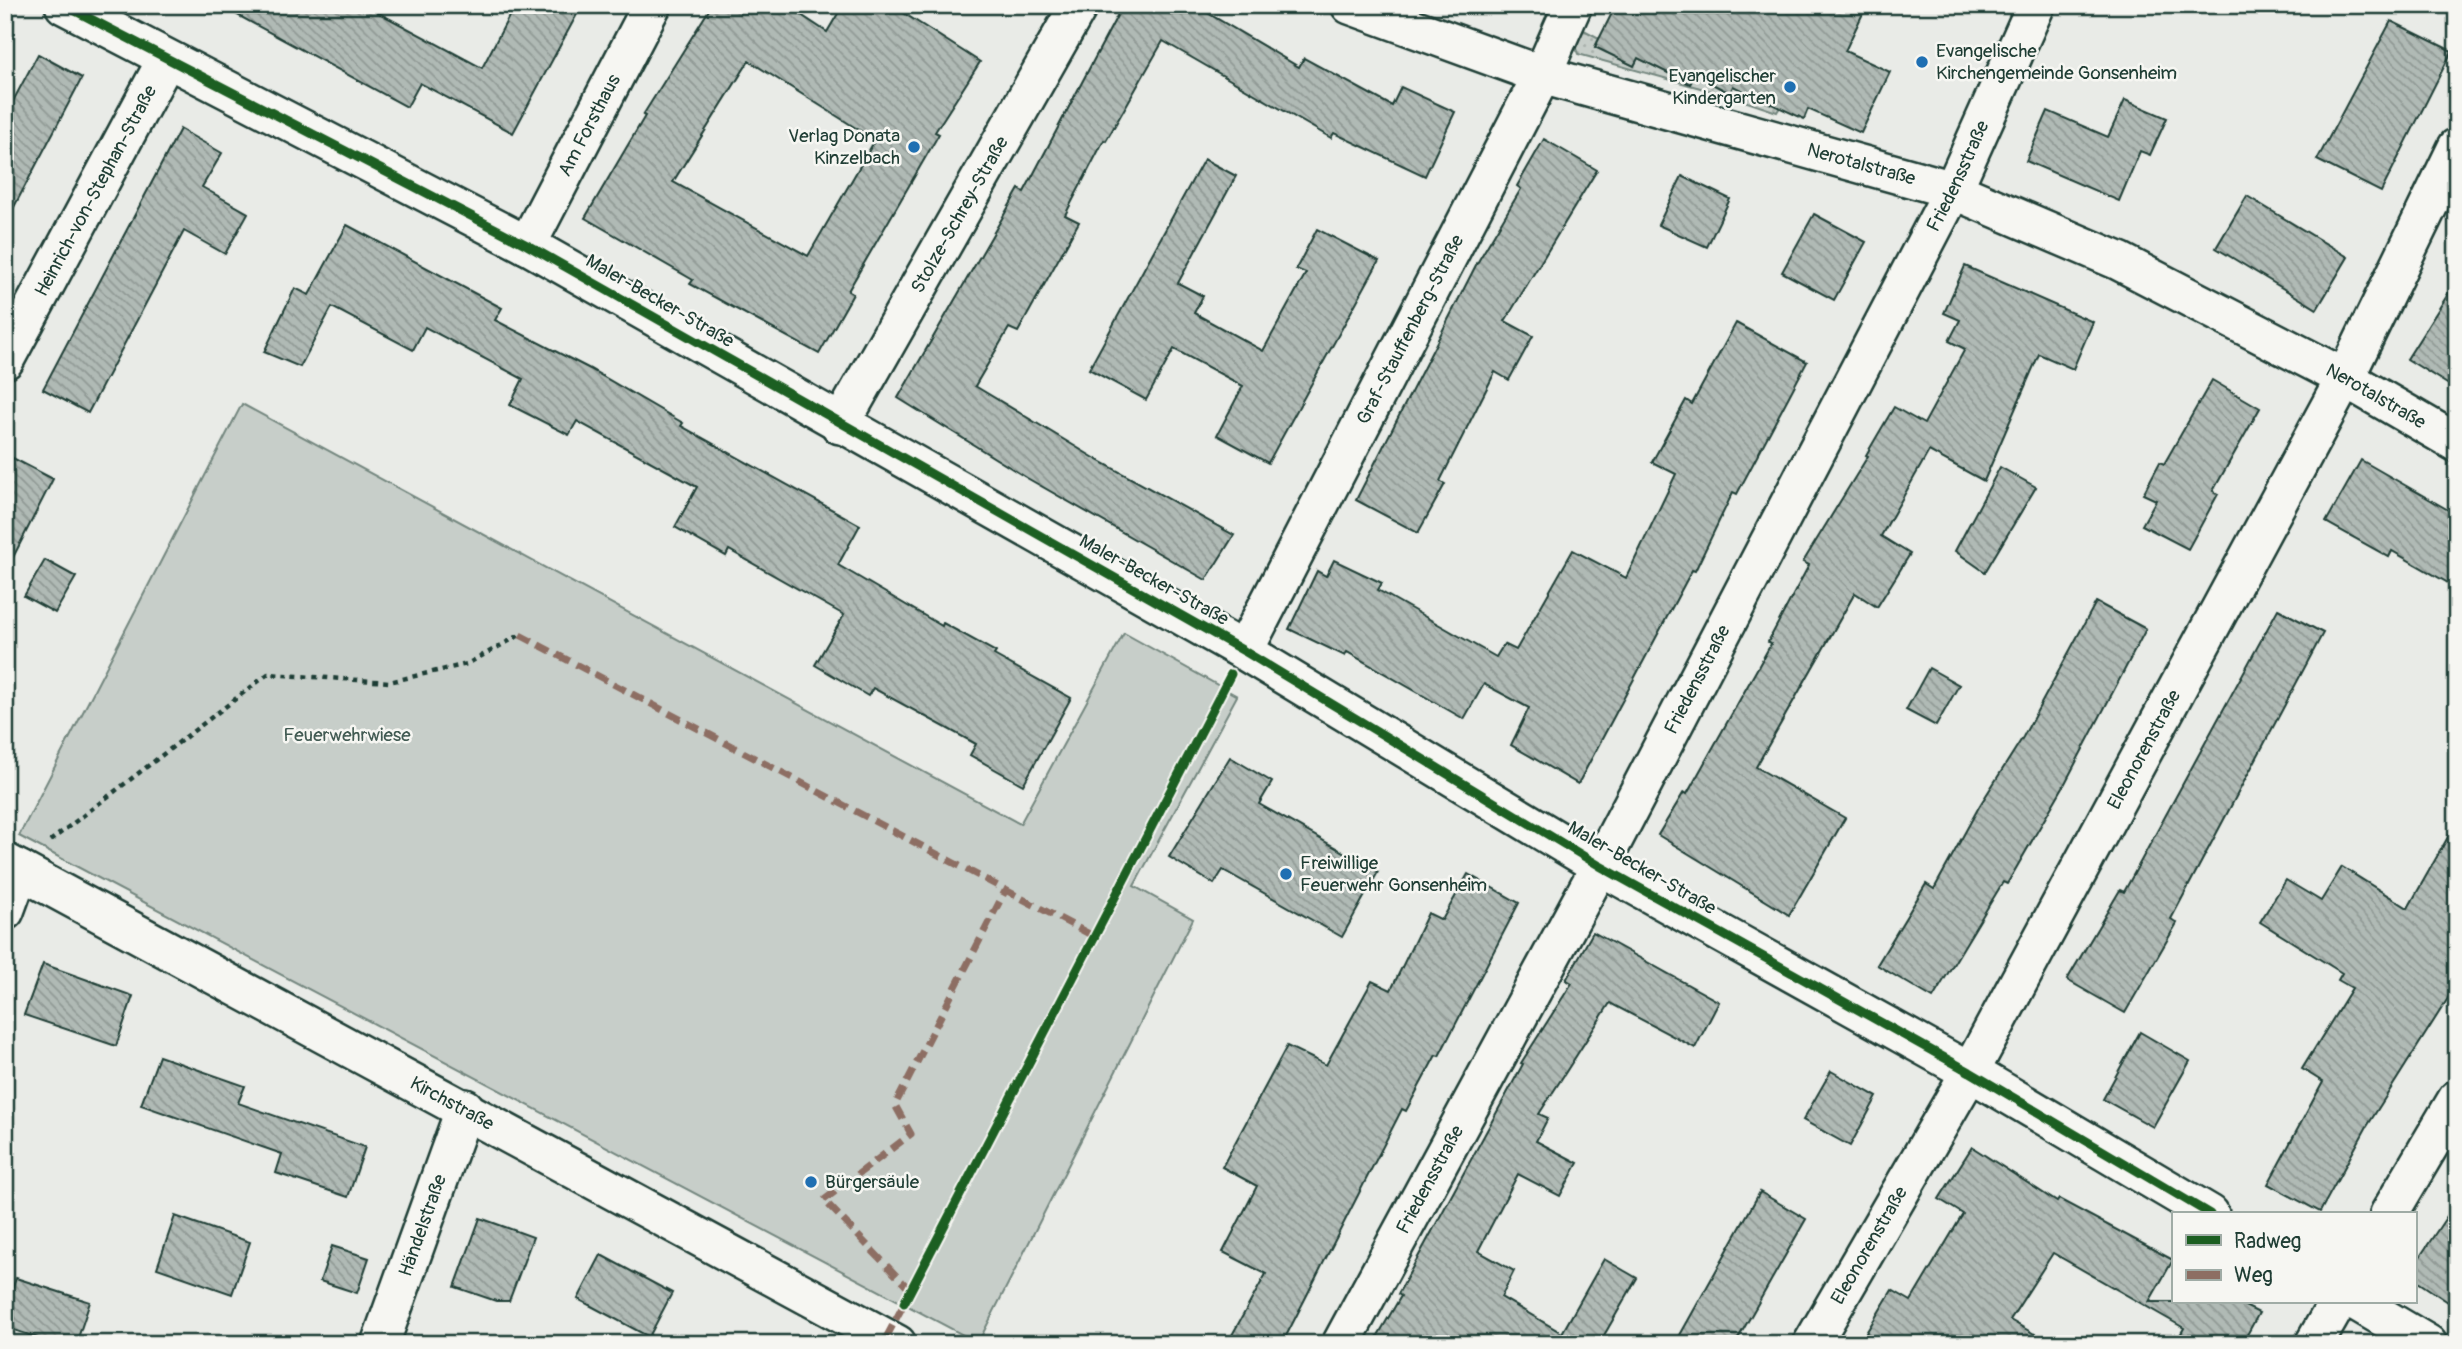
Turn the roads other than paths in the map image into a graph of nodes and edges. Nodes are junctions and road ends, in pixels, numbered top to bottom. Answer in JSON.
{"nodes":[{"id":1,"x":64,"y":5,"type":"edge"},
{"id":2,"x":652,"y":5,"type":"edge"},
{"id":3,"x":1079,"y":5,"type":"edge"},
{"id":4,"x":1350,"y":5,"type":"edge"},
{"id":5,"x":1573,"y":5,"type":"edge"},
{"id":6,"x":2036,"y":5,"type":"edge"},
{"id":7,"x":166,"y":60,"type":"junction"},
{"id":8,"x":1542,"y":75,"type":"junction"},
{"id":9,"x":2457,"y":147,"type":"edge"},
{"id":10,"x":1953,"y":190,"type":"junction"},
{"id":11,"x":527,"y":245,"type":"junction"},
{"id":12,"x":5,"y":360,"type":"edge"},
{"id":13,"x":2345,"y":378,"type":"junction"},
{"id":14,"x":840,"y":425,"type":"junction"},
{"id":15,"x":2457,"y":443,"type":"edge"},
{"id":16,"x":1244,"y":651,"type":"junction"},
{"id":17,"x":1600,"y":866,"type":"junction"},
{"id":18,"x":18,"y":869,"type":"edge"},
{"id":19,"x":5,"y":911,"type":"edge"},
{"id":20,"x":1970,"y":1072,"type":"junction"},
{"id":21,"x":2457,"y":1099,"type":"edge"},
{"id":22,"x":465,"y":1108,"type":"junction"},
{"id":23,"x":2207,"y":1212,"type":"edge"},
{"id":24,"x":2390,"y":1212,"type":"edge"},
{"id":25,"x":2337,"y":1304,"type":"edge"},
{"id":26,"x":2360,"y":1304,"type":"edge"},
{"id":27,"x":879,"y":1340,"type":"edge"},
{"id":28,"x":380,"y":1344,"type":"edge"},
{"id":29,"x":1341,"y":1344,"type":"edge"},
{"id":30,"x":1812,"y":1344,"type":"edge"},
{"id":31,"x":2314,"y":1344,"type":"edge"},
{"id":32,"x":2428,"y":1344,"type":"edge"}],
"edges":[{"from":1,"to":7,"type":"street","name":"Maler-Becker-Straße"},
{"from":2,"to":11,"type":"street","name":"Am Forsthaus"},
{"from":3,"to":14,"type":"street","name":"Stolze-Schrey-Straße"},
{"from":4,"to":8,"type":"street","name":"Nerotalstraße"},
{"from":5,"to":8,"type":"street","name":"Graf-Stauffenberg-Straße"},
{"from":6,"to":10,"type":"street","name":"Friedensstraße"},
{"from":7,"to":11,"type":"street","name":"Maler-Becker-Straße"},
{"from":7,"to":12,"type":"street","name":"Heinrich-von-Stephan-Straße"},
{"from":8,"to":10,"type":"street","name":"Nerotalstraße"},
{"from":8,"to":16,"type":"street","name":"Graf-Stauffenberg-Straße"},
{"from":9,"to":13,"type":"street","name":"Eleonorenstraße"},
{"from":10,"to":13,"type":"street","name":"Nerotalstraße"},
{"from":10,"to":17,"type":"street","name":"Friedensstraße"},
{"from":11,"to":14,"type":"street","name":"Maler-Becker-Straße"},
{"from":13,"to":15,"type":"street","name":"Nerotalstraße"},
{"from":13,"to":20,"type":"street","name":"Eleonorenstraße"},
{"from":14,"to":16,"type":"street","name":"Maler-Becker-Straße"},
{"from":16,"to":17,"type":"street","name":"Maler-Becker-Straße"},
{"from":17,"to":20,"type":"street","name":"Maler-Becker-Straße"},
{"from":17,"to":29,"type":"street","name":"Friedensstraße"},
{"from":18,"to":19,"type":"street"},
{"from":18,"to":22,"type":"street","name":"Kirchstraße"},
{"from":20,"to":23,"type":"street","name":"Maler-Becker-Straße"},
{"from":20,"to":30,"type":"street","name":"Eleonorenstraße"},
{"from":21,"to":24,"type":"street"},
{"from":22,"to":27,"type":"street","name":"Kirchstraße"},
{"from":22,"to":28,"type":"street","name":"Händelstraße"},
{"from":25,"to":31,"type":"street"},
{"from":26,"to":32,"type":"street"}]}
